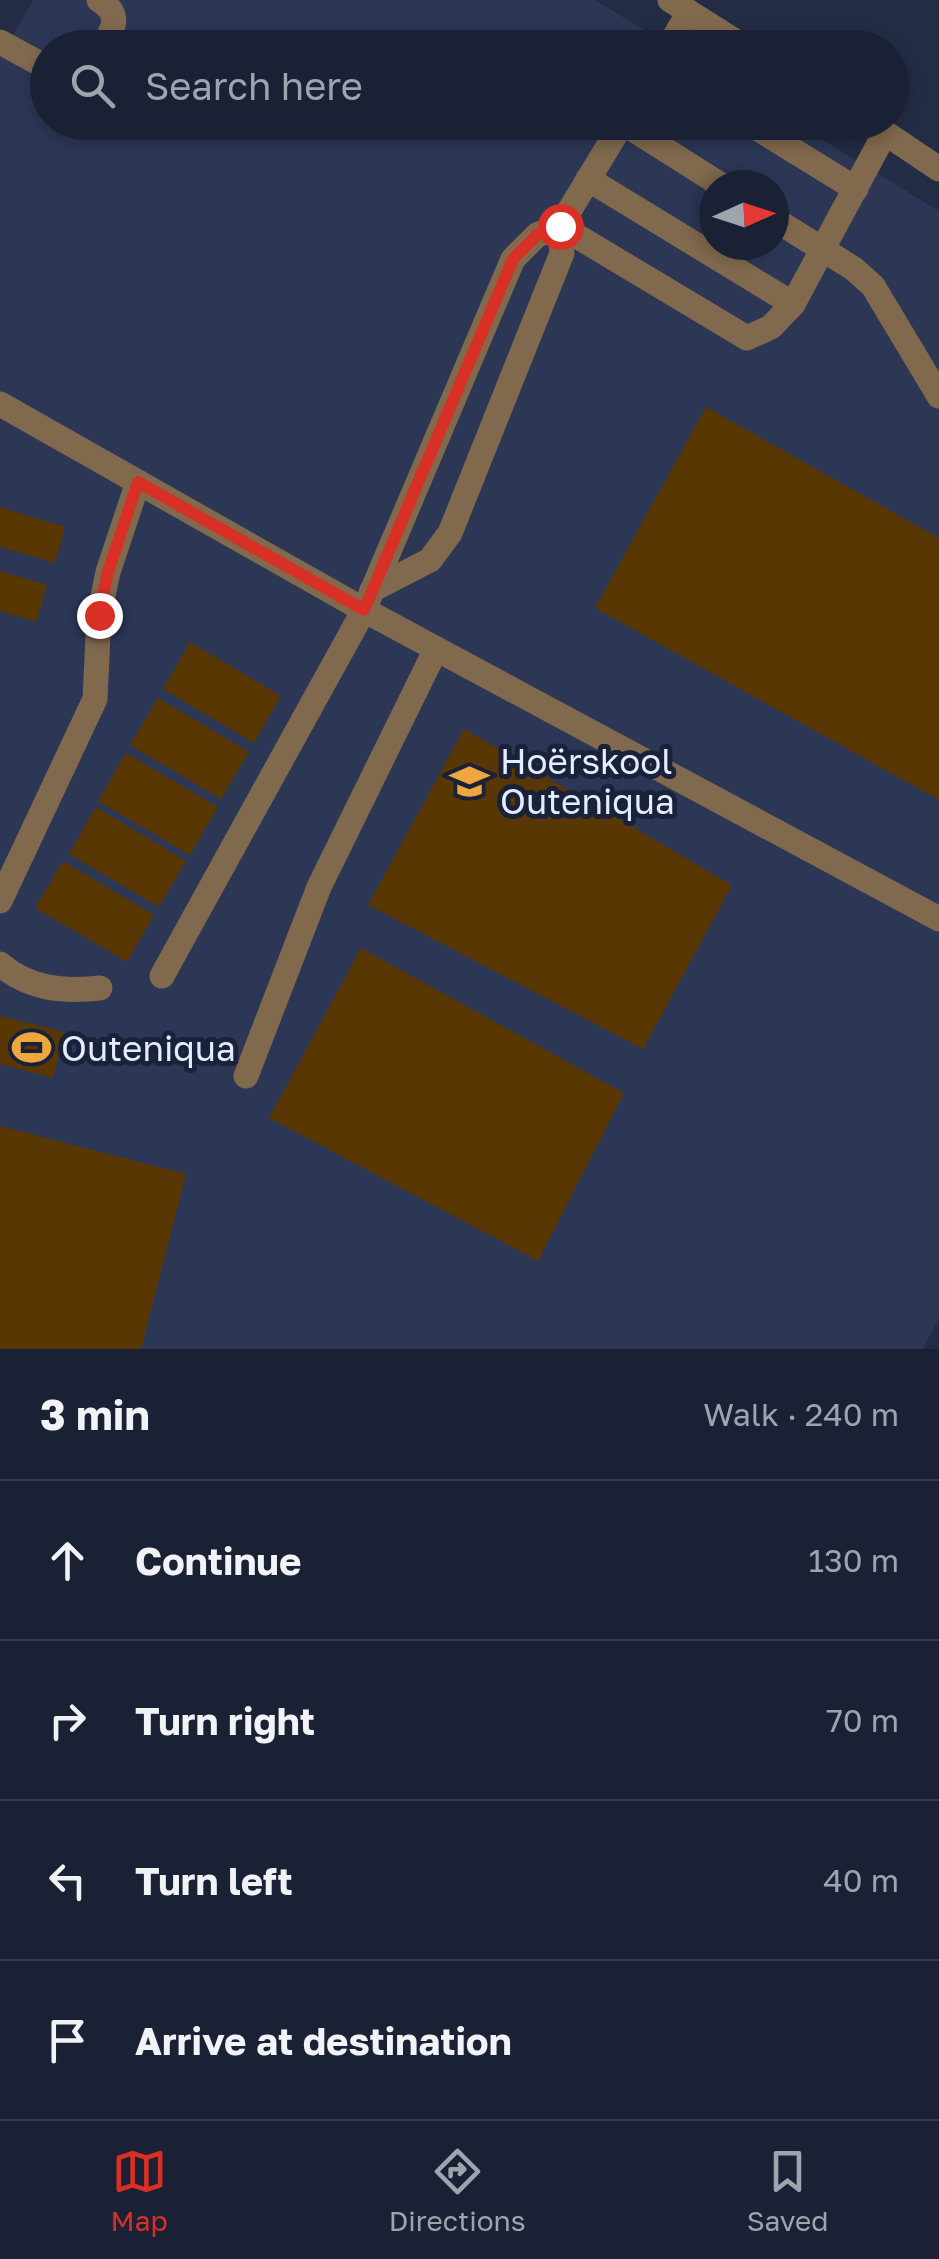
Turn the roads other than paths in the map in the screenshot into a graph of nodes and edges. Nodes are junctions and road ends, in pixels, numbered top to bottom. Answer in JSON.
{"nodes":[{"id":1,"x":99,"y":0,"type":"edge"},
{"id":2,"x":680,"y":6,"type":"edge"},
{"id":3,"x":112,"y":30,"type":"edge"},
{"id":4,"x":718,"y":30,"type":"edge"},
{"id":5,"x":0,"y":42,"type":"edge"},
{"id":6,"x":30,"y":58,"type":"edge"},
{"id":7,"x":613,"y":140,"type":"edge"},
{"id":8,"x":650,"y":140,"type":"edge"},
{"id":9,"x":776,"y":140,"type":"edge"},
{"id":10,"x":873,"y":140,"type":"edge"},
{"id":11,"x":895,"y":140,"type":"edge"},
{"id":12,"x":900,"y":140,"type":"edge"},
{"id":13,"x":939,"y":161,"type":"edge"},
{"id":14,"x":939,"y":169,"type":"edge"},
{"id":15,"x":699,"y":171,"type":"edge"},
{"id":16,"x":588,"y":180,"type":"junction"},
{"id":17,"x":856,"y":189,"type":"junction"},
{"id":18,"x":560,"y":226,"type":"junction"},
{"id":19,"x":789,"y":229,"type":"edge"},
{"id":20,"x":824,"y":251,"type":"junction"},
{"id":21,"x":793,"y":304,"type":"junction"},
{"id":22,"x":939,"y":396,"type":"edge"},
{"id":23,"x":0,"y":404,"type":"edge"},
{"id":24,"x":138,"y":482,"type":"junction"},
{"id":25,"x":368,"y":600,"type":"junction"},
{"id":26,"x":436,"y":649,"type":"junction"},
{"id":27,"x":0,"y":901,"type":"edge"},
{"id":28,"x":939,"y":919,"type":"edge"},
{"id":29,"x":0,"y":964,"type":"edge"},
{"id":30,"x":162,"y":976,"type":"dead end"},
{"id":31,"x":100,"y":988,"type":"dead end"},
{"id":32,"x":246,"y":1076,"type":"dead end"}],
"edges":[{"from":1,"to":3,"type":"street"},
{"from":2,"to":4,"type":"street"},
{"from":5,"to":6,"type":"street"},
{"from":7,"to":16,"type":"street"},
{"from":8,"to":15,"type":"street"},
{"from":9,"to":17,"type":"street"},
{"from":10,"to":17,"type":"street"},
{"from":11,"to":14,"type":"street"},
{"from":12,"to":13,"type":"street"},
{"from":16,"to":18,"type":"street"},
{"from":16,"to":21,"type":"street"},
{"from":17,"to":20,"type":"street"},
{"from":18,"to":21,"type":"street"},
{"from":18,"to":25,"type":"street"},
{"from":18,"to":25,"type":"street"},
{"from":19,"to":20,"type":"street"},
{"from":20,"to":21,"type":"street"},
{"from":20,"to":22,"type":"street"},
{"from":23,"to":24,"type":"street"},
{"from":24,"to":25,"type":"street"},
{"from":24,"to":27,"type":"street"},
{"from":25,"to":26,"type":"street"},
{"from":25,"to":30,"type":"street"},
{"from":26,"to":28,"type":"street"},
{"from":26,"to":32,"type":"street"},
{"from":29,"to":31,"type":"street"}]}
